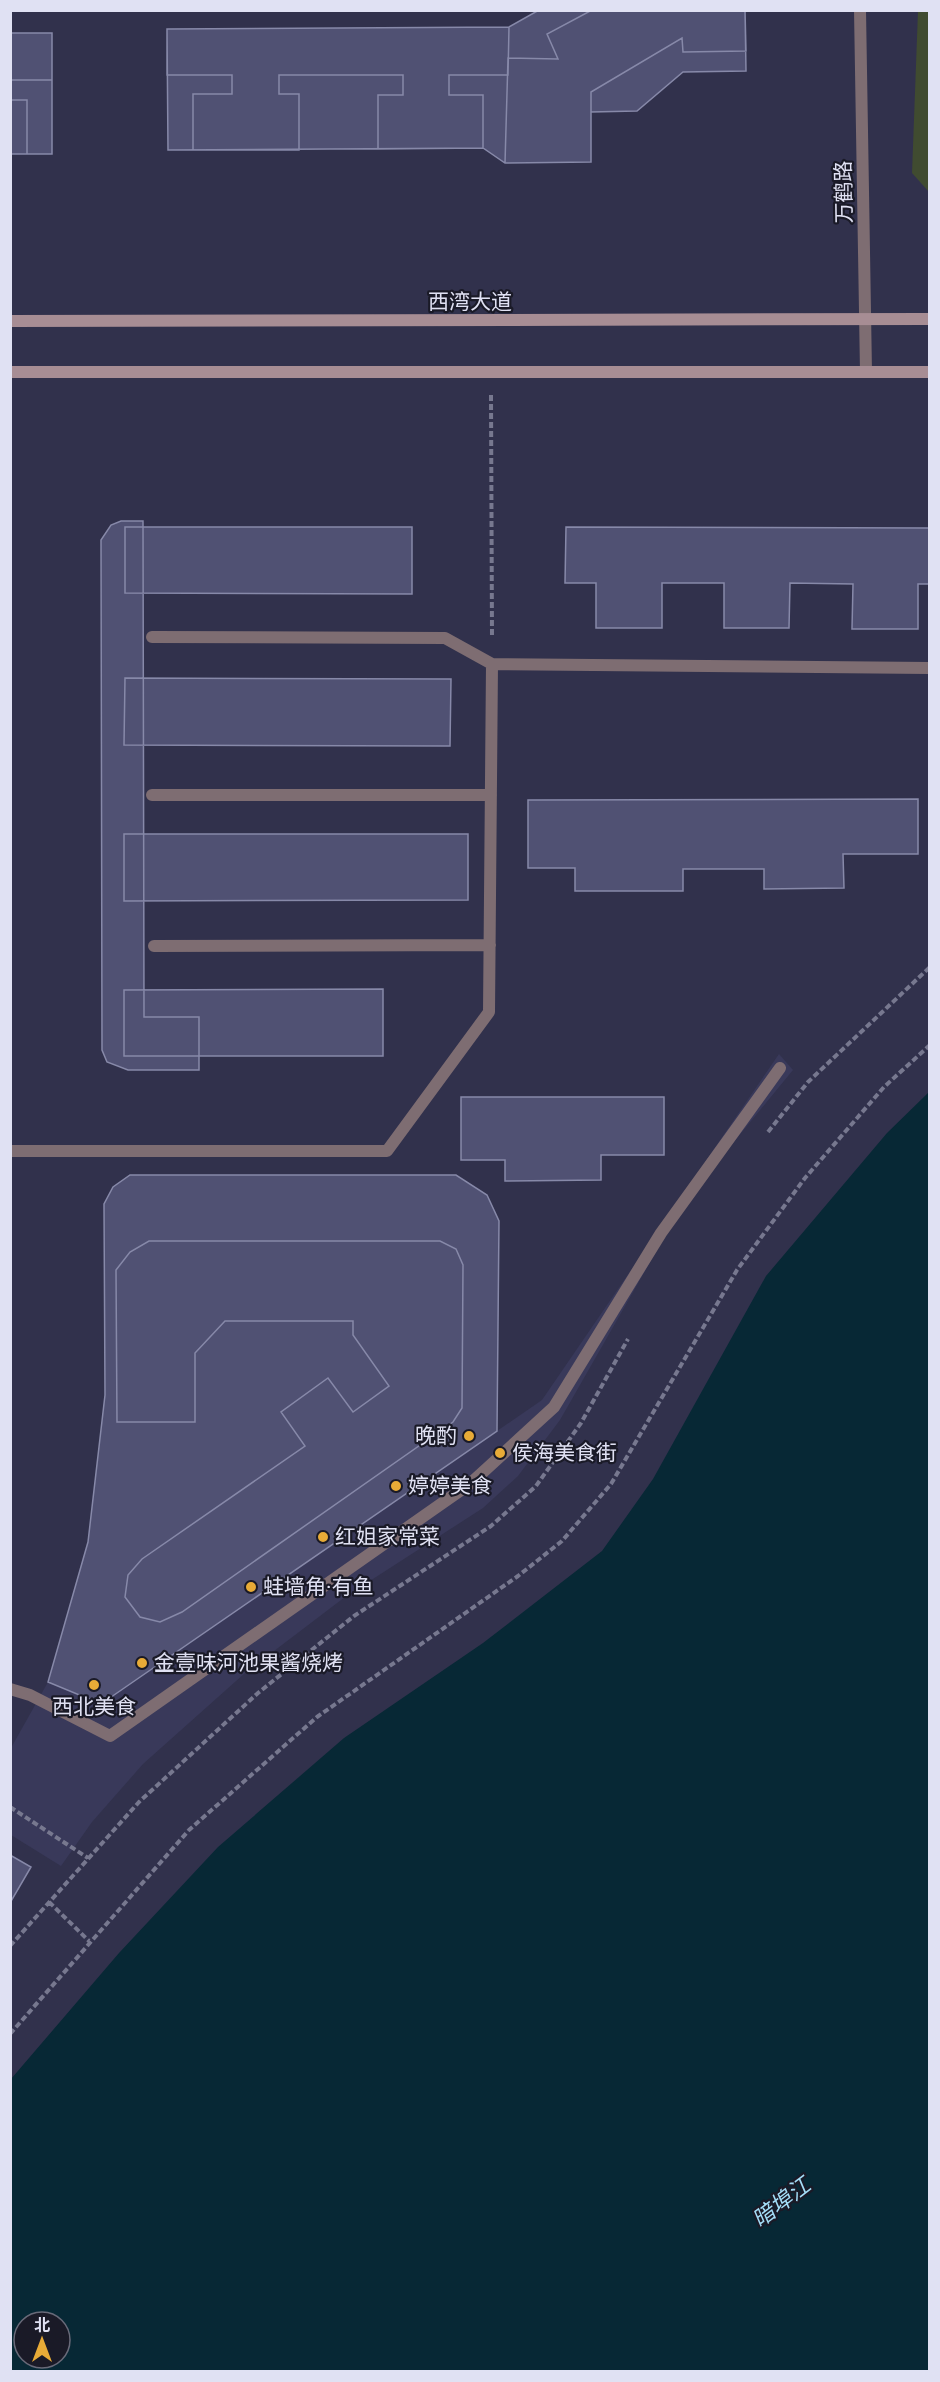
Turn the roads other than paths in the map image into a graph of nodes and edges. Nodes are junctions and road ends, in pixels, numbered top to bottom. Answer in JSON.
{"nodes":[{"id":1,"x":860,"y":10,"type":"edge"},
{"id":2,"x":865,"y":318,"type":"junction"},
{"id":3,"x":930,"y":319,"type":"edge"},
{"id":4,"x":10,"y":321,"type":"edge"},
{"id":5,"x":10,"y":372,"type":"edge"},
{"id":6,"x":866,"y":372,"type":"junction"},
{"id":7,"x":930,"y":372,"type":"edge"},
{"id":8,"x":152,"y":637,"type":"dead end"},
{"id":9,"x":492,"y":664,"type":"junction"},
{"id":10,"x":930,"y":668,"type":"edge"},
{"id":11,"x":152,"y":795,"type":"dead end"},
{"id":12,"x":491,"y":795,"type":"junction"},
{"id":13,"x":490,"y":945,"type":"junction"},
{"id":14,"x":154,"y":946,"type":"dead end"},
{"id":15,"x":780,"y":1068,"type":"dead end"},
{"id":16,"x":10,"y":1151,"type":"edge"},
{"id":17,"x":10,"y":1689,"type":"edge"}],
"edges":[{"from":1,"to":2,"type":"street","name":"万鹤路"},
{"from":2,"to":3,"type":"main road","name":"西湾大道"},
{"from":2,"to":4,"type":"main road","name":"西湾大道"},
{"from":2,"to":6,"type":"street","name":"万鹤路"},
{"from":5,"to":6,"type":"main road"},
{"from":6,"to":7,"type":"main road"},
{"from":8,"to":9,"type":"street"},
{"from":9,"to":10,"type":"street"},
{"from":9,"to":12,"type":"street"},
{"from":11,"to":12,"type":"street"},
{"from":12,"to":13,"type":"street"},
{"from":13,"to":14,"type":"street"},
{"from":13,"to":16,"type":"street"},
{"from":15,"to":17,"type":"street"}]}
